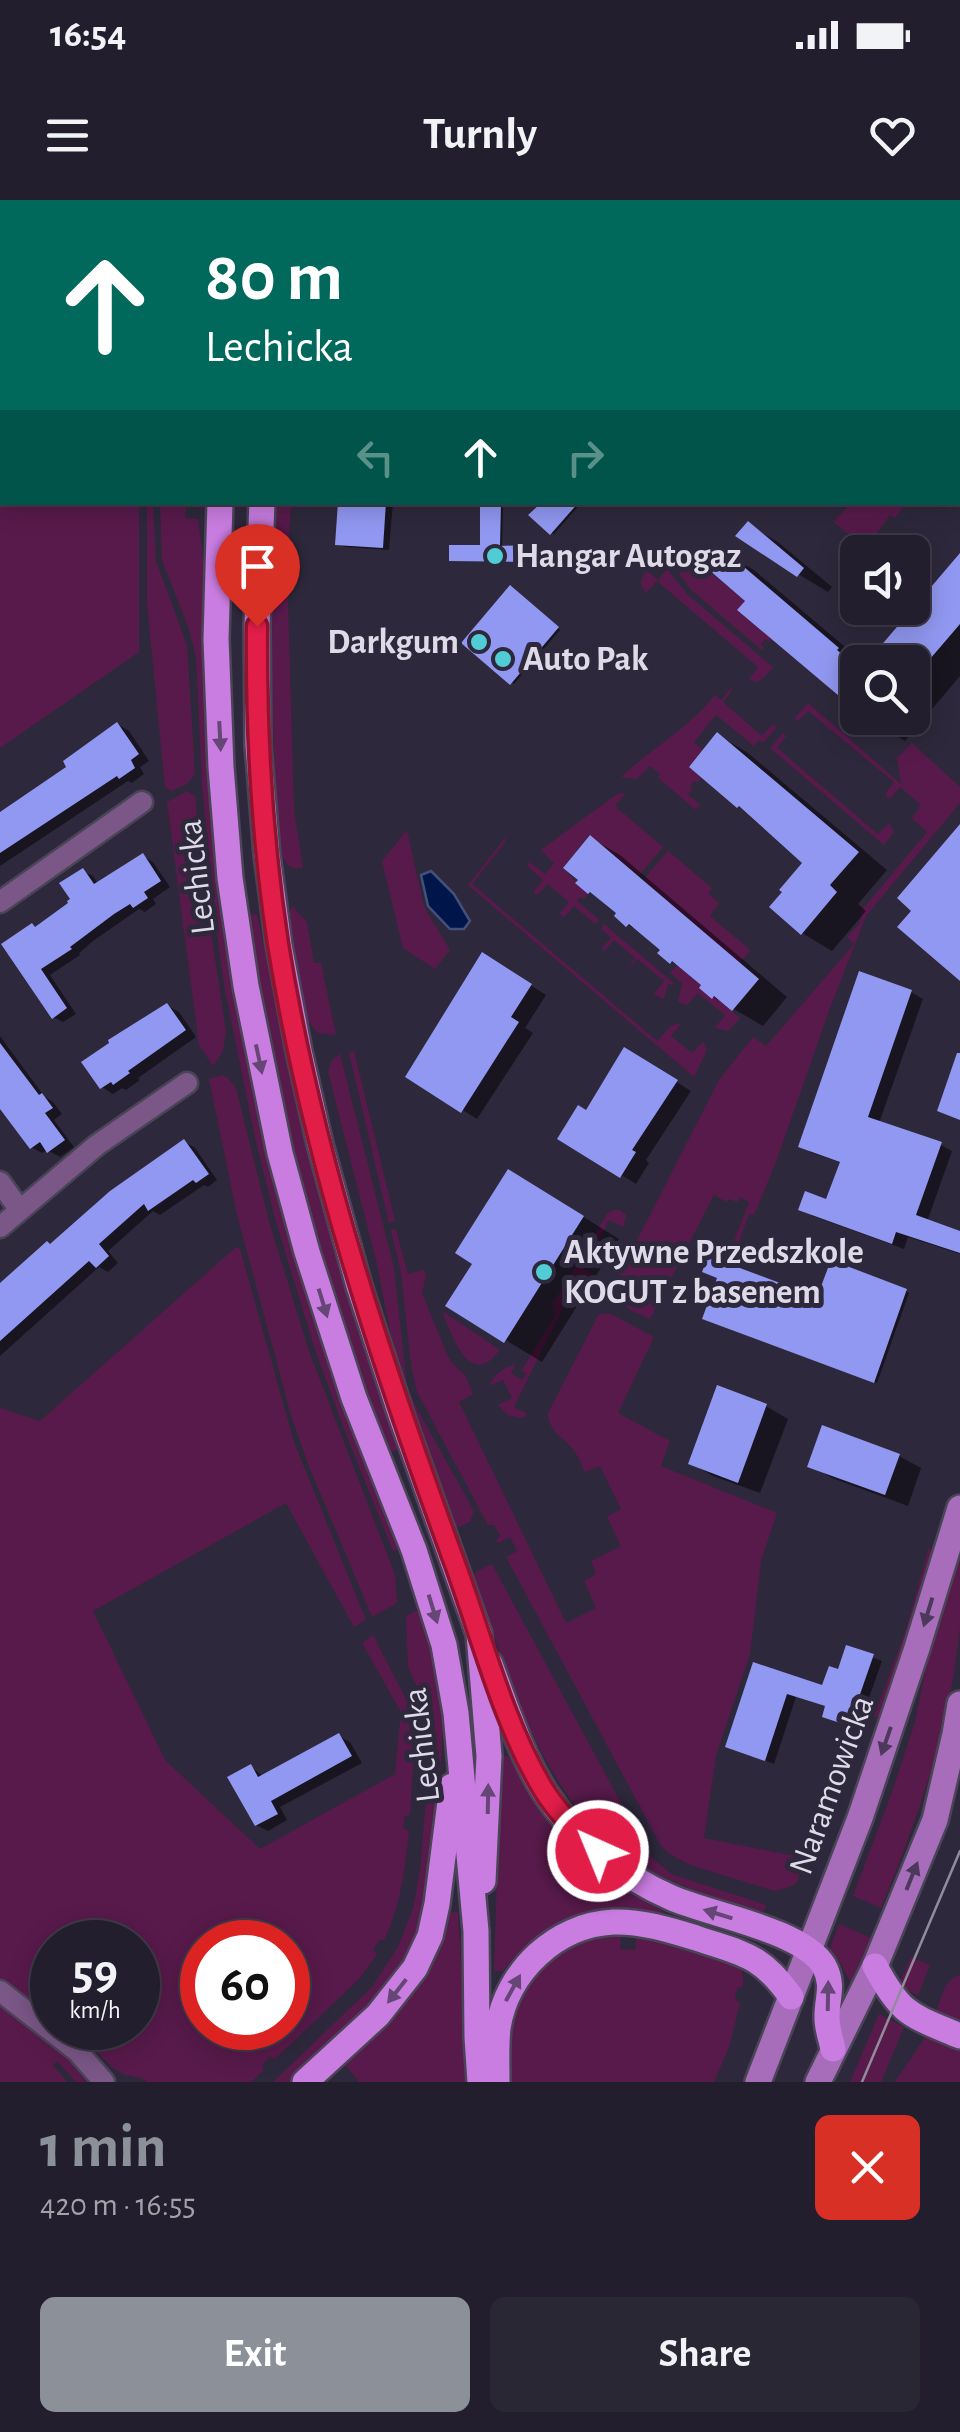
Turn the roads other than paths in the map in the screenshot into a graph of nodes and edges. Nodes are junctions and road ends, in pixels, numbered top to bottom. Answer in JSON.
{"nodes":[{"id":1,"x":220,"y":505,"type":"edge"},
{"id":2,"x":262,"y":505,"type":"edge"},
{"id":3,"x":142,"y":802,"type":"dead end"},
{"id":4,"x":0,"y":902,"type":"edge"},
{"id":5,"x":187,"y":1083,"type":"dead end"},
{"id":6,"x":0,"y":1182,"type":"edge"},
{"id":7,"x":20,"y":1209,"type":"junction"},
{"id":8,"x":0,"y":1228,"type":"edge"},
{"id":9,"x":960,"y":1508,"type":"edge"},
{"id":10,"x":478,"y":1634,"type":"junction"},
{"id":11,"x":960,"y":1704,"type":"edge"},
{"id":12,"x":458,"y":1741,"type":"junction"},
{"id":13,"x":476,"y":1931,"type":"junction"},
{"id":14,"x":809,"y":1950,"type":"junction"},
{"id":15,"x":875,"y":1966,"type":"junction"},
{"id":16,"x":0,"y":1990,"type":"edge"},
{"id":17,"x":791,"y":1997,"type":"junction"},
{"id":18,"x":960,"y":2036,"type":"edge"},
{"id":19,"x":833,"y":2048,"type":"junction"},
{"id":20,"x":105,"y":2081,"type":"edge"},
{"id":21,"x":305,"y":2082,"type":"edge"},
{"id":22,"x":480,"y":2082,"type":"edge"},
{"id":23,"x":497,"y":2082,"type":"edge"},
{"id":24,"x":758,"y":2082,"type":"edge"},
{"id":25,"x":818,"y":2082,"type":"edge"}],
"edges":[{"from":1,"to":12,"type":"main road","name":"Lechicka","one_way":true},
{"from":2,"to":10,"type":"main road","name":"Lechicka"},
{"from":3,"to":4,"type":"street"},
{"from":5,"to":7,"type":"street"},
{"from":6,"to":7,"type":"street"},
{"from":7,"to":8,"type":"street"},
{"from":9,"to":14,"type":"street","name":"Naramowicka","one_way":true},
{"from":13,"to":10,"type":"main road","name":"Lechicka","one_way":true},
{"from":14,"to":10,"type":"main road","one_way":true},
{"from":15,"to":11,"type":"street","one_way":true},
{"from":12,"to":13,"type":"main road","name":"Lechicka"},
{"from":12,"to":21,"type":"main road","one_way":true},
{"from":13,"to":22,"type":"main road","name":"Lechicka"},
{"from":14,"to":17,"type":"street","name":"Naramowicka"},
{"from":19,"to":14,"type":"main road","one_way":true},
{"from":15,"to":18,"type":"main road"},
{"from":15,"to":19,"type":"street"},
{"from":16,"to":20,"type":"street"},
{"from":23,"to":17,"type":"main road","one_way":true},
{"from":17,"to":24,"type":"street","name":"Naramowicka"},
{"from":19,"to":25,"type":"street"}]}
